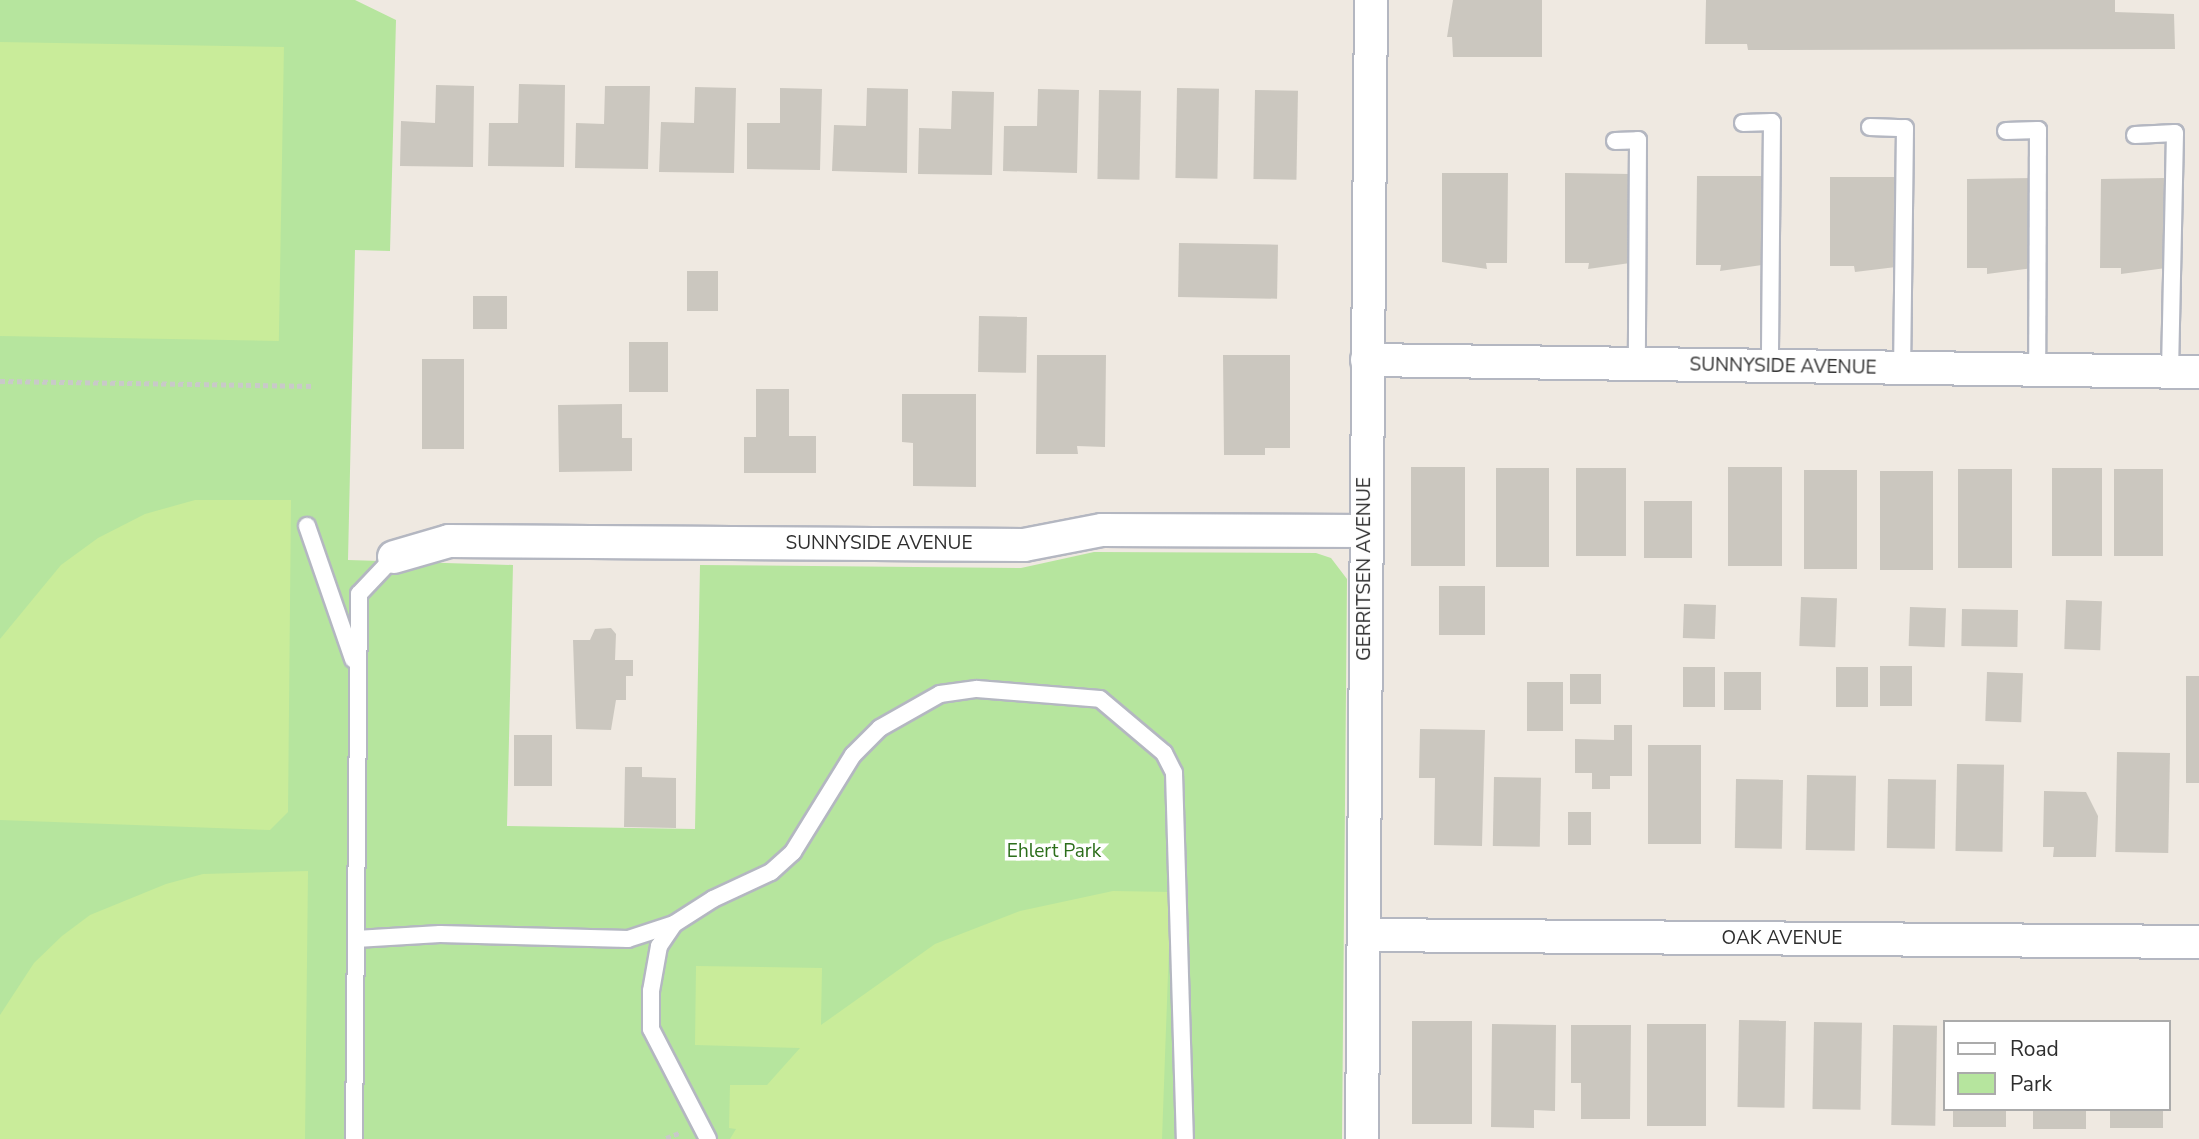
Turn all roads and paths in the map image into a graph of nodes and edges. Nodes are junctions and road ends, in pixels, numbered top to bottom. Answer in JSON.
{"nodes":[{"id":1,"x":1371,"y":0,"type":"edge"},
{"id":2,"x":1743,"y":123,"type":"dead end"},
{"id":3,"x":1870,"y":127,"type":"dead end"},
{"id":4,"x":2006,"y":131,"type":"dead end"},
{"id":5,"x":2135,"y":135,"type":"dead end"},
{"id":6,"x":1615,"y":141,"type":"dead end"},
{"id":7,"x":1367,"y":360,"type":"junction"},
{"id":8,"x":1637,"y":365,"type":"junction"},
{"id":9,"x":1770,"y":366,"type":"junction"},
{"id":10,"x":1902,"y":368,"type":"junction"},
{"id":11,"x":2037,"y":370,"type":"junction"},
{"id":12,"x":2185,"y":372,"type":"edge"},
{"id":13,"x":0,"y":381,"type":"edge"},
{"id":14,"x":314,"y":386,"type":"dead end"},
{"id":15,"x":307,"y":526,"type":"dead end"},
{"id":16,"x":1365,"y":531,"type":"junction"},
{"id":17,"x":394,"y":557,"type":"joint"},
{"id":18,"x":357,"y":671,"type":"junction"},
{"id":19,"x":674,"y":924,"type":"junction"},
{"id":20,"x":1365,"y":936,"type":"junction"},
{"id":21,"x":356,"y":939,"type":"junction"},
{"id":22,"x":2199,"y":942,"type":"edge"},
{"id":23,"x":354,"y":1139,"type":"edge"},
{"id":24,"x":708,"y":1139,"type":"edge"},
{"id":25,"x":1185,"y":1139,"type":"edge"},
{"id":26,"x":1362,"y":1139,"type":"edge"}],
"edges":[{"from":1,"to":7,"type":"street","name":"GERRITSEN AVENUE"},
{"from":2,"to":9,"type":"lane"},
{"from":3,"to":10,"type":"lane"},
{"from":4,"to":11,"type":"lane"},
{"from":5,"to":12,"type":"lane"},
{"from":6,"to":8,"type":"lane"},
{"from":7,"to":8,"type":"street","name":"SUNNYSIDE AVENUE"},
{"from":7,"to":16,"type":"street","name":"GERRITSEN AVENUE"},
{"from":8,"to":9,"type":"street","name":"SUNNYSIDE AVENUE"},
{"from":9,"to":10,"type":"street","name":"SUNNYSIDE AVENUE"},
{"from":10,"to":11,"type":"street","name":"SUNNYSIDE AVENUE"},
{"from":11,"to":12,"type":"street","name":"SUNNYSIDE AVENUE"},
{"from":13,"to":14,"type":"path"},
{"from":15,"to":18,"type":"lane"},
{"from":16,"to":17,"type":"street","name":"SUNNYSIDE AVENUE"},
{"from":16,"to":20,"type":"street","name":"GERRITSEN AVENUE"},
{"from":17,"to":18,"type":"lane"},
{"from":18,"to":21,"type":"lane"},
{"from":19,"to":21,"type":"lane"},
{"from":19,"to":24,"type":"lane"},
{"from":19,"to":25,"type":"lane"},
{"from":20,"to":22,"type":"street","name":"OAK AVENUE"},
{"from":20,"to":26,"type":"street","name":"GERRITSEN AVENUE"},
{"from":21,"to":23,"type":"lane"}]}
